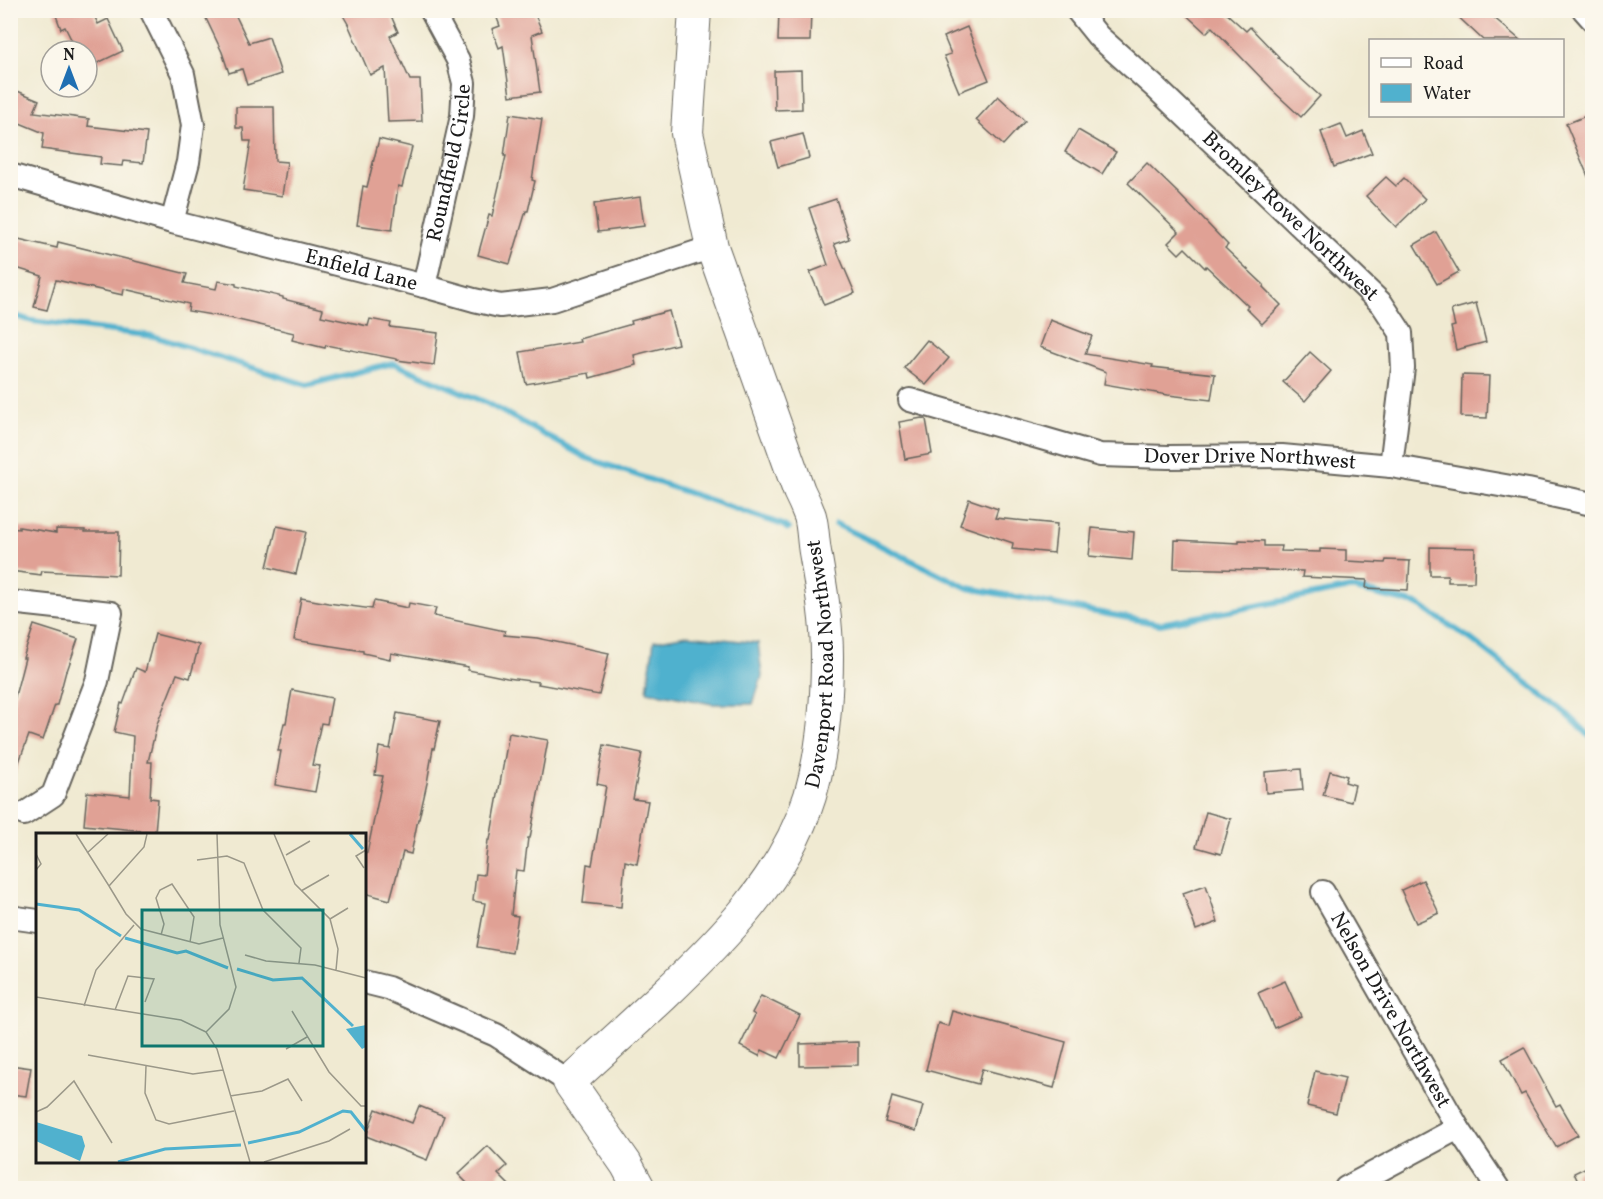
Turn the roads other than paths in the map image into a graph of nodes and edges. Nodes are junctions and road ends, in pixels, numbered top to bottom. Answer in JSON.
{"nodes":[{"id":1,"x":152,"y":10,"type":"edge"},
{"id":2,"x":431,"y":10,"type":"edge"},
{"id":3,"x":695,"y":10,"type":"edge"},
{"id":4,"x":1077,"y":10,"type":"edge"},
{"id":5,"x":1584,"y":10,"type":"edge"},
{"id":6,"x":1593,"y":19,"type":"edge"},
{"id":7,"x":10,"y":175,"type":"edge"},
{"id":8,"x":172,"y":222,"type":"junction"},
{"id":9,"x":712,"y":247,"type":"junction"},
{"id":10,"x":424,"y":286,"type":"junction"},
{"id":11,"x":910,"y":400,"type":"dead end"},
{"id":12,"x":1391,"y":466,"type":"junction"},
{"id":13,"x":1593,"y":504,"type":"edge"},
{"id":14,"x":10,"y":602,"type":"edge"},
{"id":15,"x":24,"y":814,"type":"dead end"},
{"id":16,"x":1323,"y":892,"type":"dead end"},
{"id":17,"x":10,"y":917,"type":"edge"},
{"id":18,"x":36,"y":921,"type":"edge"},
{"id":19,"x":366,"y":982,"type":"edge"},
{"id":20,"x":569,"y":1082,"type":"junction"},
{"id":21,"x":1458,"y":1128,"type":"junction"},
{"id":22,"x":639,"y":1188,"type":"edge"},
{"id":23,"x":1346,"y":1188,"type":"edge"},
{"id":24,"x":1498,"y":1188,"type":"edge"}],
"edges":[{"from":1,"to":8,"type":"street"},
{"from":2,"to":10,"type":"street","name":"Roundfield Circle"},
{"from":3,"to":9,"type":"street","name":"Davenport Road Northwest"},
{"from":4,"to":12,"type":"street","name":"Bromley Rowe Northwest"},
{"from":5,"to":6,"type":"street"},
{"from":7,"to":8,"type":"street","name":"Enfield Lane"},
{"from":8,"to":10,"type":"street","name":"Enfield Lane"},
{"from":9,"to":10,"type":"street","name":"Enfield Lane"},
{"from":9,"to":20,"type":"street","name":"Davenport Road Northwest"},
{"from":11,"to":12,"type":"street","name":"Dover Drive Northwest"},
{"from":12,"to":13,"type":"street","name":"Dover Drive Northwest"},
{"from":14,"to":15,"type":"street"},
{"from":16,"to":21,"type":"street","name":"Nelson Drive Northwest"},
{"from":17,"to":18,"type":"street"},
{"from":19,"to":20,"type":"street"},
{"from":20,"to":22,"type":"street"},
{"from":21,"to":23,"type":"street"},
{"from":21,"to":24,"type":"street","name":"Nelson Drive Northwest"}]}
